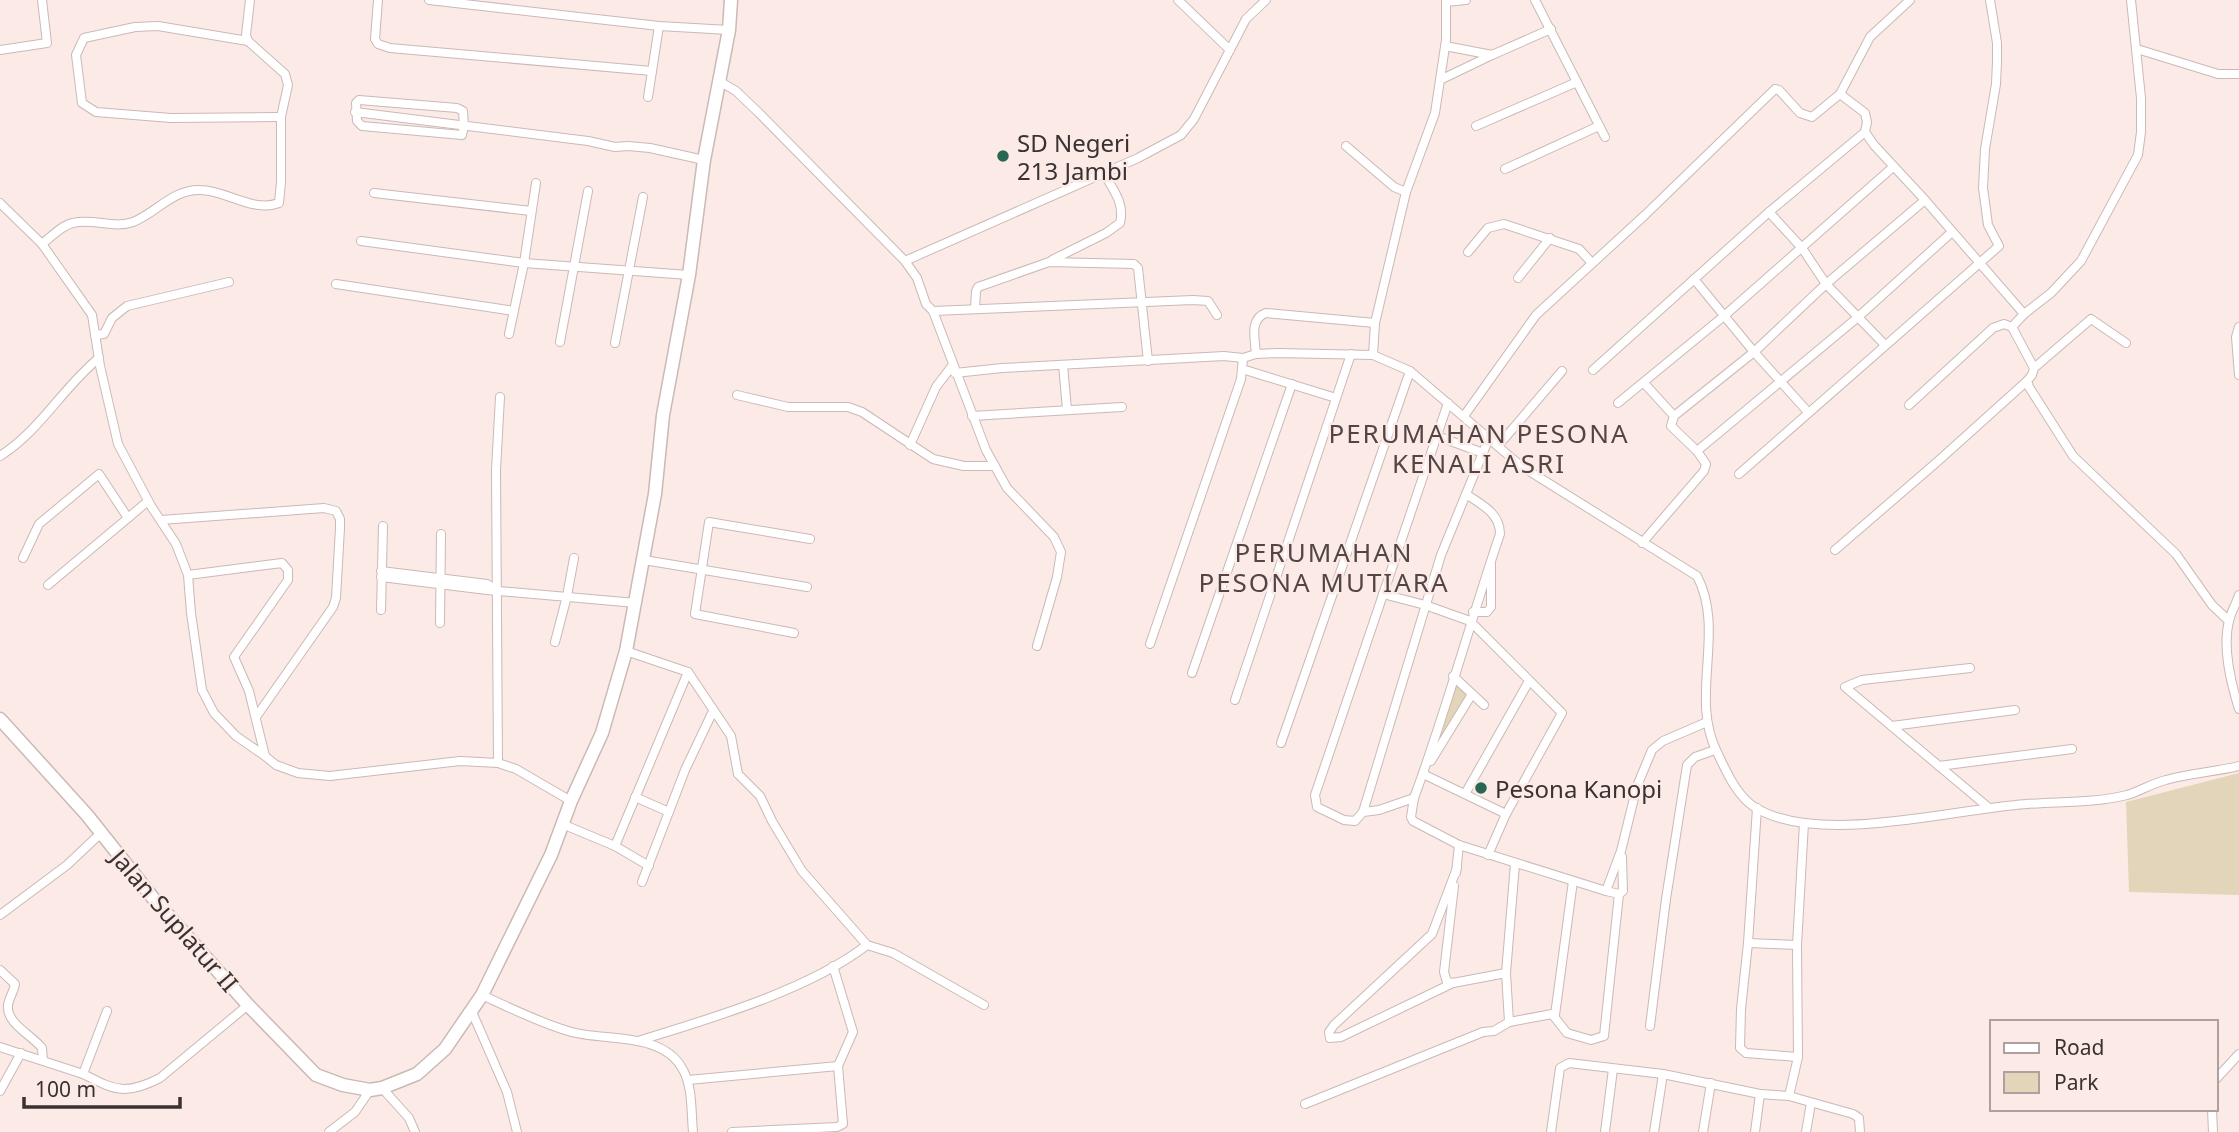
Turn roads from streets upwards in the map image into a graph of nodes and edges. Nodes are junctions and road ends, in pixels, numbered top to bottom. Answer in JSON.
{"nodes":[{"id":1,"x":41,"y":0,"type":"edge"},
{"id":2,"x":250,"y":0,"type":"edge"},
{"id":3,"x":378,"y":0,"type":"edge"},
{"id":4,"x":429,"y":0,"type":"edge"},
{"id":5,"x":732,"y":0,"type":"edge"},
{"id":6,"x":1178,"y":0,"type":"edge"},
{"id":7,"x":1266,"y":0,"type":"edge"},
{"id":8,"x":1466,"y":0,"type":"edge"},
{"id":9,"x":1535,"y":0,"type":"edge"},
{"id":10,"x":1910,"y":0,"type":"edge"},
{"id":11,"x":1990,"y":0,"type":"edge"},
{"id":12,"x":2131,"y":0,"type":"edge"},
{"id":13,"x":1446,"y":1,"type":"edge"},
{"id":14,"x":659,"y":26,"type":"junction"},
{"id":15,"x":1551,"y":29,"type":"junction"},
{"id":16,"x":729,"y":30,"type":"junction"},
{"id":17,"x":247,"y":41,"type":"junction"},
{"id":18,"x":1445,"y":47,"type":"junction"},
{"id":19,"x":2137,"y":49,"type":"junction"},
{"id":20,"x":0,"y":50,"type":"edge"},
{"id":21,"x":1230,"y":50,"type":"junction"},
{"id":22,"x":1492,"y":55,"type":"junction"},
{"id":23,"x":652,"y":71,"type":"junction"},
{"id":24,"x":2239,"y":74,"type":"edge"},
{"id":25,"x":1440,"y":80,"type":"junction"},
{"id":26,"x":719,"y":81,"type":"junction"},
{"id":27,"x":1577,"y":82,"type":"junction"},
{"id":28,"x":1840,"y":94,"type":"junction"},
{"id":29,"x":648,"y":97,"type":"dead end"},
{"id":30,"x":281,"y":117,"type":"junction"},
{"id":31,"x":464,"y":126,"type":"junction"},
{"id":32,"x":1476,"y":126,"type":"dead end"},
{"id":33,"x":1599,"y":126,"type":"junction"},
{"id":34,"x":1866,"y":132,"type":"junction"},
{"id":35,"x":1605,"y":137,"type":"dead end"},
{"id":36,"x":1346,"y":146,"type":"dead end"},
{"id":37,"x":704,"y":160,"type":"junction"},
{"id":38,"x":1893,"y":167,"type":"junction"},
{"id":39,"x":1505,"y":169,"type":"dead end"},
{"id":40,"x":1104,"y":173,"type":"junction"},
{"id":41,"x":536,"y":183,"type":"dead end"},
{"id":42,"x":588,"y":191,"type":"dead end"},
{"id":43,"x":1406,"y":192,"type":"junction"},
{"id":44,"x":374,"y":193,"type":"dead end"},
{"id":45,"x":643,"y":197,"type":"dead end"},
{"id":46,"x":1925,"y":200,"type":"junction"},
{"id":47,"x":0,"y":203,"type":"edge"},
{"id":48,"x":531,"y":211,"type":"junction"},
{"id":49,"x":1769,"y":212,"type":"junction"},
{"id":50,"x":1952,"y":233,"type":"junction"},
{"id":51,"x":1550,"y":238,"type":"junction"},
{"id":52,"x":360,"y":241,"type":"dead end"},
{"id":53,"x":41,"y":244,"type":"junction"},
{"id":54,"x":1802,"y":248,"type":"junction"},
{"id":55,"x":1468,"y":251,"type":"dead end"},
{"id":56,"x":905,"y":261,"type":"junction"},
{"id":57,"x":1049,"y":262,"type":"junction"},
{"id":58,"x":524,"y":264,"type":"junction"},
{"id":59,"x":1592,"y":264,"type":"junction"},
{"id":60,"x":1978,"y":264,"type":"junction"},
{"id":61,"x":575,"y":267,"type":"junction"},
{"id":62,"x":629,"y":271,"type":"junction"},
{"id":63,"x":689,"y":275,"type":"junction"},
{"id":64,"x":1518,"y":278,"type":"dead end"},
{"id":65,"x":1694,"y":279,"type":"junction"},
{"id":66,"x":229,"y":282,"type":"dead end"},
{"id":67,"x":336,"y":284,"type":"dead end"},
{"id":68,"x":1826,"y":284,"type":"junction"},
{"id":69,"x":1142,"y":302,"type":"junction"},
{"id":70,"x":975,"y":309,"type":"junction"},
{"id":71,"x":514,"y":311,"type":"junction"},
{"id":72,"x":933,"y":311,"type":"junction"},
{"id":73,"x":1217,"y":314,"type":"dead end"},
{"id":74,"x":2024,"y":314,"type":"junction"},
{"id":75,"x":1724,"y":316,"type":"junction"},
{"id":76,"x":1857,"y":318,"type":"junction"},
{"id":77,"x":1375,"y":323,"type":"junction"},
{"id":78,"x":2012,"y":327,"type":"junction"},
{"id":79,"x":2239,"y":327,"type":"edge"},
{"id":80,"x":509,"y":334,"type":"dead end"},
{"id":81,"x":95,"y":335,"type":"junction"},
{"id":82,"x":560,"y":341,"type":"dead end"},
{"id":83,"x":615,"y":343,"type":"dead end"},
{"id":84,"x":2126,"y":343,"type":"dead end"},
{"id":85,"x":1885,"y":345,"type":"junction"},
{"id":86,"x":1754,"y":352,"type":"junction"},
{"id":87,"x":1256,"y":354,"type":"junction"},
{"id":88,"x":1351,"y":354,"type":"junction"},
{"id":89,"x":1373,"y":355,"type":"junction"},
{"id":90,"x":99,"y":358,"type":"junction"},
{"id":91,"x":1243,"y":358,"type":"junction"},
{"id":92,"x":1148,"y":361,"type":"junction"},
{"id":93,"x":1063,"y":365,"type":"junction"},
{"id":94,"x":2034,"y":368,"type":"junction"},
{"id":95,"x":1242,"y":369,"type":"junction"},
{"id":96,"x":954,"y":370,"type":"junction"},
{"id":97,"x":1593,"y":370,"type":"dead end"},
{"id":98,"x":1410,"y":371,"type":"junction"},
{"id":99,"x":1562,"y":371,"type":"dead end"},
{"id":100,"x":2239,"y":375,"type":"edge"},
{"id":101,"x":2027,"y":381,"type":"junction"},
{"id":102,"x":1783,"y":382,"type":"junction"},
{"id":103,"x":1644,"y":383,"type":"junction"},
{"id":104,"x":1292,"y":384,"type":"junction"},
{"id":105,"x":737,"y":395,"type":"dead end"},
{"id":106,"x":500,"y":397,"type":"dead end"},
{"id":107,"x":1336,"y":398,"type":"junction"},
{"id":108,"x":1448,"y":403,"type":"junction"},
{"id":109,"x":1618,"y":403,"type":"dead end"},
{"id":110,"x":1909,"y":405,"type":"dead end"},
{"id":111,"x":1122,"y":407,"type":"dead end"},
{"id":112,"x":1067,"y":409,"type":"junction"},
{"id":113,"x":1808,"y":412,"type":"junction"},
{"id":114,"x":972,"y":416,"type":"junction"},
{"id":115,"x":1464,"y":416,"type":"junction"},
{"id":116,"x":1674,"y":416,"type":"junction"},
{"id":117,"x":1437,"y":436,"type":"junction"},
{"id":118,"x":1489,"y":438,"type":"junction"},
{"id":119,"x":910,"y":445,"type":"junction"},
{"id":120,"x":1498,"y":446,"type":"junction"},
{"id":121,"x":1697,"y":451,"type":"junction"},
{"id":122,"x":1483,"y":453,"type":"junction"},
{"id":123,"x":0,"y":457,"type":"edge"},
{"id":124,"x":995,"y":466,"type":"junction"},
{"id":125,"x":1739,"y":474,"type":"dead end"},
{"id":126,"x":1466,"y":494,"type":"junction"},
{"id":127,"x":148,"y":501,"type":"junction"},
{"id":128,"x":128,"y":518,"type":"junction"},
{"id":129,"x":161,"y":520,"type":"junction"},
{"id":130,"x":383,"y":526,"type":"dead end"},
{"id":131,"x":441,"y":534,"type":"dead end"},
{"id":132,"x":810,"y":539,"type":"dead end"},
{"id":133,"x":1642,"y":543,"type":"junction"},
{"id":134,"x":1835,"y":550,"type":"dead end"},
{"id":135,"x":23,"y":558,"type":"dead end"},
{"id":136,"x":574,"y":558,"type":"dead end"},
{"id":137,"x":644,"y":560,"type":"junction"},
{"id":138,"x":1490,"y":562,"type":"junction"},
{"id":139,"x":703,"y":569,"type":"junction"},
{"id":140,"x":381,"y":574,"type":"junction"},
{"id":141,"x":188,"y":575,"type":"junction"},
{"id":142,"x":441,"y":581,"type":"junction"},
{"id":143,"x":48,"y":585,"type":"dead end"},
{"id":144,"x":807,"y":586,"type":"dead end"},
{"id":145,"x":497,"y":590,"type":"junction"},
{"id":146,"x":1384,"y":594,"type":"junction"},
{"id":147,"x":2239,"y":595,"type":"edge"},
{"id":148,"x":567,"y":596,"type":"junction"},
{"id":149,"x":636,"y":603,"type":"junction"},
{"id":150,"x":1425,"y":605,"type":"junction"},
{"id":151,"x":381,"y":610,"type":"dead end"},
{"id":152,"x":1474,"y":612,"type":"junction"},
{"id":153,"x":1470,"y":621,"type":"junction"},
{"id":154,"x":2229,"y":621,"type":"junction"},
{"id":155,"x":440,"y":623,"type":"dead end"},
{"id":156,"x":794,"y":633,"type":"dead end"},
{"id":157,"x":555,"y":642,"type":"dead end"},
{"id":158,"x":1150,"y":644,"type":"dead end"},
{"id":159,"x":1037,"y":646,"type":"dead end"},
{"id":160,"x":626,"y":651,"type":"junction"},
{"id":161,"x":1970,"y":668,"type":"dead end"},
{"id":162,"x":688,"y":672,"type":"junction"},
{"id":163,"x":1192,"y":673,"type":"dead end"},
{"id":164,"x":1454,"y":676,"type":"junction"},
{"id":165,"x":1529,"y":681,"type":"junction"},
{"id":166,"x":1472,"y":694,"type":"junction"},
{"id":167,"x":1235,"y":700,"type":"dead end"},
{"id":168,"x":1484,"y":705,"type":"dead end"},
{"id":169,"x":2015,"y":709,"type":"dead end"},
{"id":170,"x":2239,"y":709,"type":"edge"},
{"id":171,"x":713,"y":711,"type":"junction"},
{"id":172,"x":256,"y":718,"type":"junction"},
{"id":173,"x":0,"y":719,"type":"edge"},
{"id":174,"x":1707,"y":722,"type":"junction"},
{"id":175,"x":1892,"y":726,"type":"junction"},
{"id":176,"x":1280,"y":743,"type":"dead end"},
{"id":177,"x":2072,"y":749,"type":"dead end"},
{"id":178,"x":1715,"y":750,"type":"junction"},
{"id":179,"x":265,"y":755,"type":"junction"},
{"id":180,"x":498,"y":763,"type":"junction"},
{"id":181,"x":1939,"y":766,"type":"junction"},
{"id":182,"x":2239,"y":766,"type":"edge"},
{"id":183,"x":1423,"y":774,"type":"junction"},
{"id":184,"x":1465,"y":794,"type":"junction"},
{"id":185,"x":635,"y":797,"type":"junction"},
{"id":186,"x":1414,"y":799,"type":"junction"},
{"id":187,"x":571,"y":801,"type":"junction"},
{"id":188,"x":1757,"y":808,"type":"junction"},
{"id":189,"x":1989,"y":808,"type":"junction"},
{"id":190,"x":669,"y":812,"type":"junction"},
{"id":191,"x":1363,"y":812,"type":"junction"},
{"id":192,"x":1506,"y":814,"type":"junction"},
{"id":193,"x":1804,"y":823,"type":"junction"},
{"id":194,"x":562,"y":824,"type":"junction"},
{"id":195,"x":101,"y":833,"type":"junction"},
{"id":196,"x":1459,"y":845,"type":"junction"},
{"id":197,"x":615,"y":846,"type":"junction"},
{"id":198,"x":1622,"y":851,"type":"junction"},
{"id":199,"x":1488,"y":855,"type":"junction"},
{"id":200,"x":1516,"y":863,"type":"junction"},
{"id":201,"x":649,"y":866,"type":"junction"},
{"id":202,"x":1457,"y":868,"type":"junction"},
{"id":203,"x":1573,"y":881,"type":"junction"},
{"id":204,"x":642,"y":882,"type":"dead end"},
{"id":205,"x":1606,"y":891,"type":"junction"},
{"id":206,"x":1619,"y":894,"type":"junction"},
{"id":207,"x":0,"y":915,"type":"edge"},
{"id":208,"x":1748,"y":943,"type":"junction"},
{"id":209,"x":867,"y":945,"type":"junction"},
{"id":210,"x":1797,"y":945,"type":"junction"},
{"id":211,"x":832,"y":967,"type":"junction"},
{"id":212,"x":0,"y":970,"type":"edge"},
{"id":213,"x":1506,"y":972,"type":"junction"},
{"id":214,"x":1453,"y":984,"type":"junction"},
{"id":215,"x":482,"y":995,"type":"junction"},
{"id":216,"x":248,"y":1005,"type":"junction"},
{"id":217,"x":984,"y":1005,"type":"dead end"},
{"id":218,"x":107,"y":1011,"type":"dead end"},
{"id":219,"x":472,"y":1012,"type":"junction"},
{"id":220,"x":1555,"y":1015,"type":"junction"},
{"id":221,"x":1509,"y":1021,"type":"junction"},
{"id":222,"x":1650,"y":1026,"type":"dead end"},
{"id":223,"x":638,"y":1041,"type":"junction"},
{"id":224,"x":0,"y":1046,"type":"edge"},
{"id":225,"x":21,"y":1053,"type":"junction"},
{"id":226,"x":2239,"y":1054,"type":"edge"},
{"id":227,"x":1798,"y":1057,"type":"junction"},
{"id":228,"x":43,"y":1060,"type":"junction"},
{"id":229,"x":838,"y":1066,"type":"junction"},
{"id":230,"x":1613,"y":1069,"type":"junction"},
{"id":231,"x":83,"y":1074,"type":"junction"},
{"id":232,"x":1663,"y":1074,"type":"junction"},
{"id":233,"x":2218,"y":1077,"type":"edge"},
{"id":234,"x":688,"y":1080,"type":"junction"},
{"id":235,"x":1711,"y":1083,"type":"junction"},
{"id":236,"x":376,"y":1089,"type":"junction"},
{"id":237,"x":0,"y":1091,"type":"edge"},
{"id":238,"x":1760,"y":1094,"type":"junction"},
{"id":239,"x":1789,"y":1096,"type":"junction"},
{"id":240,"x":1811,"y":1103,"type":"junction"},
{"id":241,"x":1305,"y":1104,"type":"dead end"},
{"id":242,"x":2212,"y":1111,"type":"edge"},
{"id":243,"x":329,"y":1132,"type":"edge"},
{"id":244,"x":415,"y":1132,"type":"edge"},
{"id":245,"x":516,"y":1132,"type":"edge"},
{"id":246,"x":693,"y":1132,"type":"edge"},
{"id":247,"x":732,"y":1132,"type":"edge"},
{"id":248,"x":1553,"y":1132,"type":"edge"},
{"id":249,"x":1605,"y":1132,"type":"edge"},
{"id":250,"x":1654,"y":1132,"type":"edge"},
{"id":251,"x":1703,"y":1132,"type":"edge"},
{"id":252,"x":1755,"y":1132,"type":"edge"},
{"id":253,"x":1806,"y":1132,"type":"edge"},
{"id":254,"x":1860,"y":1132,"type":"edge"},
{"id":255,"x":2213,"y":1132,"type":"edge"}],
"edges":[{"from":1,"to":20,"type":"street"},
{"from":2,"to":17,"type":"street"},
{"from":3,"to":23,"type":"street"},
{"from":4,"to":14,"type":"street"},
{"from":5,"to":16,"type":"street"},
{"from":6,"to":21,"type":"street"},
{"from":7,"to":21,"type":"street"},
{"from":8,"to":13,"type":"street"},
{"from":9,"to":15,"type":"street"},
{"from":10,"to":28,"type":"street"},
{"from":11,"to":60,"type":"street"},
{"from":12,"to":19,"type":"street"},
{"from":13,"to":18,"type":"street"},
{"from":14,"to":16,"type":"street"},
{"from":14,"to":23,"type":"street"},
{"from":15,"to":22,"type":"street"},
{"from":15,"to":27,"type":"street"},
{"from":16,"to":26,"type":"street"},
{"from":17,"to":30,"type":"street"},
{"from":17,"to":30,"type":"street"},
{"from":18,"to":22,"type":"street"},
{"from":18,"to":25,"type":"street"},
{"from":19,"to":24,"type":"street"},
{"from":19,"to":74,"type":"street"},
{"from":21,"to":40,"type":"street"},
{"from":22,"to":25,"type":"street"},
{"from":23,"to":29,"type":"street"},
{"from":25,"to":43,"type":"street"},
{"from":26,"to":37,"type":"street"},
{"from":26,"to":56,"type":"street"},
{"from":27,"to":32,"type":"street"},
{"from":27,"to":33,"type":"street"},
{"from":28,"to":34,"type":"street"},
{"from":28,"to":59,"type":"street"},
{"from":30,"to":53,"type":"street"},
{"from":31,"to":31,"type":"street"},
{"from":31,"to":37,"type":"street"},
{"from":33,"to":35,"type":"street"},
{"from":33,"to":39,"type":"street"},
{"from":34,"to":38,"type":"street"},
{"from":34,"to":49,"type":"street"},
{"from":36,"to":43,"type":"street"},
{"from":37,"to":63,"type":"street"},
{"from":38,"to":46,"type":"street"},
{"from":38,"to":54,"type":"street"},
{"from":40,"to":56,"type":"street"},
{"from":40,"to":57,"type":"street"},
{"from":41,"to":48,"type":"street"},
{"from":42,"to":61,"type":"street"},
{"from":43,"to":77,"type":"street"},
{"from":44,"to":48,"type":"street"},
{"from":45,"to":62,"type":"street"},
{"from":46,"to":50,"type":"street"},
{"from":46,"to":68,"type":"street"},
{"from":47,"to":53,"type":"street"},
{"from":48,"to":58,"type":"street"},
{"from":49,"to":54,"type":"street"},
{"from":49,"to":65,"type":"street"},
{"from":50,"to":60,"type":"street"},
{"from":50,"to":76,"type":"street"},
{"from":51,"to":55,"type":"street"},
{"from":51,"to":59,"type":"street"},
{"from":51,"to":64,"type":"street"},
{"from":52,"to":58,"type":"street"},
{"from":53,"to":81,"type":"street"},
{"from":54,"to":68,"type":"street"},
{"from":54,"to":75,"type":"street"},
{"from":56,"to":72,"type":"street"},
{"from":57,"to":69,"type":"street"},
{"from":57,"to":70,"type":"street"},
{"from":58,"to":61,"type":"street"},
{"from":58,"to":71,"type":"street"},
{"from":59,"to":115,"type":"street"},
{"from":60,"to":74,"type":"street"},
{"from":60,"to":85,"type":"street"},
{"from":61,"to":62,"type":"street"},
{"from":61,"to":82,"type":"street"},
{"from":62,"to":63,"type":"street"},
{"from":62,"to":83,"type":"street"},
{"from":63,"to":137,"type":"street"},
{"from":65,"to":75,"type":"street"},
{"from":65,"to":97,"type":"street"},
{"from":66,"to":81,"type":"street"},
{"from":67,"to":71,"type":"street"},
{"from":68,"to":76,"type":"street"},
{"from":68,"to":86,"type":"street"},
{"from":69,"to":70,"type":"street"},
{"from":69,"to":73,"type":"street"},
{"from":69,"to":92,"type":"street"},
{"from":70,"to":72,"type":"street"},
{"from":71,"to":80,"type":"street"},
{"from":72,"to":96,"type":"street"},
{"from":74,"to":78,"type":"street"},
{"from":75,"to":86,"type":"street"},
{"from":75,"to":103,"type":"street"},
{"from":76,"to":85,"type":"street"},
{"from":76,"to":102,"type":"street"},
{"from":77,"to":87,"type":"street"},
{"from":77,"to":89,"type":"street"},
{"from":78,"to":94,"type":"street"},
{"from":78,"to":110,"type":"street"},
{"from":79,"to":100,"type":"street"},
{"from":81,"to":90,"type":"street"},
{"from":84,"to":94,"type":"street"},
{"from":85,"to":113,"type":"street"},
{"from":86,"to":102,"type":"street"},
{"from":86,"to":116,"type":"street"},
{"from":87,"to":88,"type":"street"},
{"from":87,"to":91,"type":"street"},
{"from":88,"to":89,"type":"street"},
{"from":88,"to":107,"type":"street"},
{"from":89,"to":98,"type":"street"},
{"from":90,"to":123,"type":"street"},
{"from":90,"to":127,"type":"street"},
{"from":91,"to":92,"type":"street"},
{"from":91,"to":95,"type":"street"},
{"from":92,"to":93,"type":"street"},
{"from":93,"to":96,"type":"street"},
{"from":93,"to":112,"type":"street"},
{"from":94,"to":101,"type":"street"},
{"from":95,"to":104,"type":"street"},
{"from":95,"to":158,"type":"street"},
{"from":96,"to":114,"type":"street"},
{"from":96,"to":119,"type":"street"},
{"from":98,"to":108,"type":"street"},
{"from":98,"to":176,"type":"street"},
{"from":99,"to":120,"type":"street"},
{"from":101,"to":134,"type":"street"},
{"from":101,"to":154,"type":"street"},
{"from":102,"to":113,"type":"street"},
{"from":102,"to":121,"type":"street"},
{"from":103,"to":109,"type":"street"},
{"from":103,"to":116,"type":"street"},
{"from":104,"to":107,"type":"street"},
{"from":104,"to":163,"type":"street"},
{"from":105,"to":119,"type":"street"},
{"from":106,"to":145,"type":"street"},
{"from":107,"to":167,"type":"street"},
{"from":108,"to":115,"type":"street"},
{"from":108,"to":117,"type":"street"},
{"from":111,"to":112,"type":"street"},
{"from":112,"to":114,"type":"street"},
{"from":113,"to":125,"type":"street"},
{"from":114,"to":124,"type":"street"},
{"from":115,"to":118,"type":"street"},
{"from":116,"to":121,"type":"street"},
{"from":117,"to":122,"type":"street"},
{"from":117,"to":146,"type":"street"},
{"from":118,"to":120,"type":"street"},
{"from":118,"to":122,"type":"street"},
{"from":119,"to":124,"type":"street"},
{"from":120,"to":133,"type":"street"},
{"from":121,"to":133,"type":"street"},
{"from":122,"to":126,"type":"street"},
{"from":124,"to":159,"type":"street"},
{"from":126,"to":138,"type":"street"},
{"from":126,"to":150,"type":"street"},
{"from":127,"to":128,"type":"street"},
{"from":127,"to":129,"type":"street"},
{"from":128,"to":135,"type":"street"},
{"from":128,"to":143,"type":"street"},
{"from":129,"to":141,"type":"street"},
{"from":129,"to":172,"type":"street"},
{"from":130,"to":140,"type":"street"},
{"from":131,"to":142,"type":"street"},
{"from":132,"to":139,"type":"street"},
{"from":133,"to":174,"type":"street"},
{"from":136,"to":148,"type":"street"},
{"from":137,"to":139,"type":"street"},
{"from":137,"to":149,"type":"street"},
{"from":138,"to":152,"type":"street"},
{"from":138,"to":152,"type":"street"},
{"from":139,"to":144,"type":"street"},
{"from":139,"to":156,"type":"street"},
{"from":140,"to":142,"type":"street"},
{"from":140,"to":151,"type":"street"},
{"from":141,"to":172,"type":"street"},
{"from":141,"to":179,"type":"street"},
{"from":142,"to":145,"type":"street"},
{"from":142,"to":155,"type":"street"},
{"from":145,"to":148,"type":"street"},
{"from":145,"to":180,"type":"street"},
{"from":146,"to":150,"type":"street"},
{"from":146,"to":191,"type":"street"},
{"from":147,"to":154,"type":"street"},
{"from":148,"to":149,"type":"street"},
{"from":148,"to":157,"type":"street"},
{"from":149,"to":160,"type":"street"},
{"from":150,"to":153,"type":"street"},
{"from":150,"to":191,"type":"street"},
{"from":152,"to":153,"type":"street"},
{"from":153,"to":164,"type":"street"},
{"from":153,"to":165,"type":"street"},
{"from":154,"to":170,"type":"street"},
{"from":160,"to":162,"type":"street"},
{"from":160,"to":187,"type":"street"},
{"from":161,"to":175,"type":"street"},
{"from":162,"to":171,"type":"street"},
{"from":162,"to":185,"type":"street"},
{"from":164,"to":166,"type":"street"},
{"from":164,"to":183,"type":"street"},
{"from":165,"to":184,"type":"street"},
{"from":165,"to":192,"type":"street"},
{"from":166,"to":168,"type":"street"},
{"from":166,"to":183,"type":"street"},
{"from":169,"to":175,"type":"street"},
{"from":171,"to":190,"type":"street"},
{"from":171,"to":209,"type":"street"},
{"from":172,"to":179,"type":"street"},
{"from":173,"to":195,"type":"street","name":"Jalan Suplatur II"},
{"from":174,"to":178,"type":"street"},
{"from":174,"to":198,"type":"street"},
{"from":175,"to":181,"type":"street"},
{"from":177,"to":181,"type":"street"},
{"from":178,"to":188,"type":"street"},
{"from":178,"to":222,"type":"street"},
{"from":179,"to":180,"type":"street"},
{"from":180,"to":187,"type":"street"},
{"from":181,"to":189,"type":"street"},
{"from":182,"to":189,"type":"street"},
{"from":183,"to":184,"type":"street"},
{"from":183,"to":186,"type":"street"},
{"from":184,"to":192,"type":"street"},
{"from":185,"to":190,"type":"street"},
{"from":185,"to":197,"type":"street"},
{"from":186,"to":191,"type":"street"},
{"from":186,"to":196,"type":"street"},
{"from":187,"to":194,"type":"street"},
{"from":188,"to":193,"type":"street"},
{"from":188,"to":208,"type":"street"},
{"from":189,"to":193,"type":"street"},
{"from":190,"to":201,"type":"street"},
{"from":192,"to":199,"type":"street"},
{"from":193,"to":210,"type":"street"},
{"from":194,"to":197,"type":"street"},
{"from":194,"to":215,"type":"street"},
{"from":195,"to":207,"type":"street"},
{"from":195,"to":216,"type":"street","name":"Jalan Suplatur II"},
{"from":196,"to":199,"type":"street"},
{"from":196,"to":202,"type":"street"},
{"from":197,"to":201,"type":"street"},
{"from":198,"to":205,"type":"street"},
{"from":198,"to":206,"type":"street"},
{"from":199,"to":200,"type":"street"},
{"from":200,"to":203,"type":"street"},
{"from":200,"to":213,"type":"street"},
{"from":201,"to":204,"type":"street"},
{"from":202,"to":214,"type":"street"},
{"from":202,"to":214,"type":"street"},
{"from":203,"to":205,"type":"street"},
{"from":203,"to":220,"type":"street"},
{"from":205,"to":206,"type":"street"},
{"from":206,"to":220,"type":"street"},
{"from":208,"to":210,"type":"street"},
{"from":208,"to":227,"type":"street"},
{"from":209,"to":211,"type":"street"},
{"from":209,"to":217,"type":"street"},
{"from":210,"to":227,"type":"street"},
{"from":211,"to":223,"type":"street"},
{"from":211,"to":229,"type":"street"},
{"from":212,"to":228,"type":"street"},
{"from":213,"to":214,"type":"street"},
{"from":213,"to":221,"type":"street"},
{"from":215,"to":219,"type":"street"},
{"from":215,"to":223,"type":"street"},
{"from":216,"to":231,"type":"street"},
{"from":216,"to":236,"type":"street","name":"Jalan Suplatur II"},
{"from":218,"to":231,"type":"street"},
{"from":219,"to":236,"type":"street"},
{"from":219,"to":245,"type":"street"},
{"from":220,"to":221,"type":"street"},
{"from":221,"to":241,"type":"street"},
{"from":223,"to":234,"type":"street"},
{"from":224,"to":225,"type":"street"},
{"from":225,"to":228,"type":"street"},
{"from":225,"to":237,"type":"street"},
{"from":226,"to":233,"type":"street"},
{"from":227,"to":239,"type":"street"},
{"from":228,"to":231,"type":"street"},
{"from":229,"to":234,"type":"street"},
{"from":229,"to":247,"type":"street"},
{"from":230,"to":232,"type":"street"},
{"from":230,"to":248,"type":"street"},
{"from":230,"to":249,"type":"street"},
{"from":232,"to":235,"type":"street"},
{"from":232,"to":250,"type":"street"},
{"from":234,"to":246,"type":"street"},
{"from":235,"to":238,"type":"street"},
{"from":235,"to":251,"type":"street"},
{"from":236,"to":243,"type":"street"},
{"from":236,"to":244,"type":"street"},
{"from":238,"to":239,"type":"street"},
{"from":238,"to":252,"type":"street"},
{"from":239,"to":240,"type":"street"},
{"from":240,"to":253,"type":"street"},
{"from":240,"to":254,"type":"street"},
{"from":242,"to":255,"type":"street"}]}
